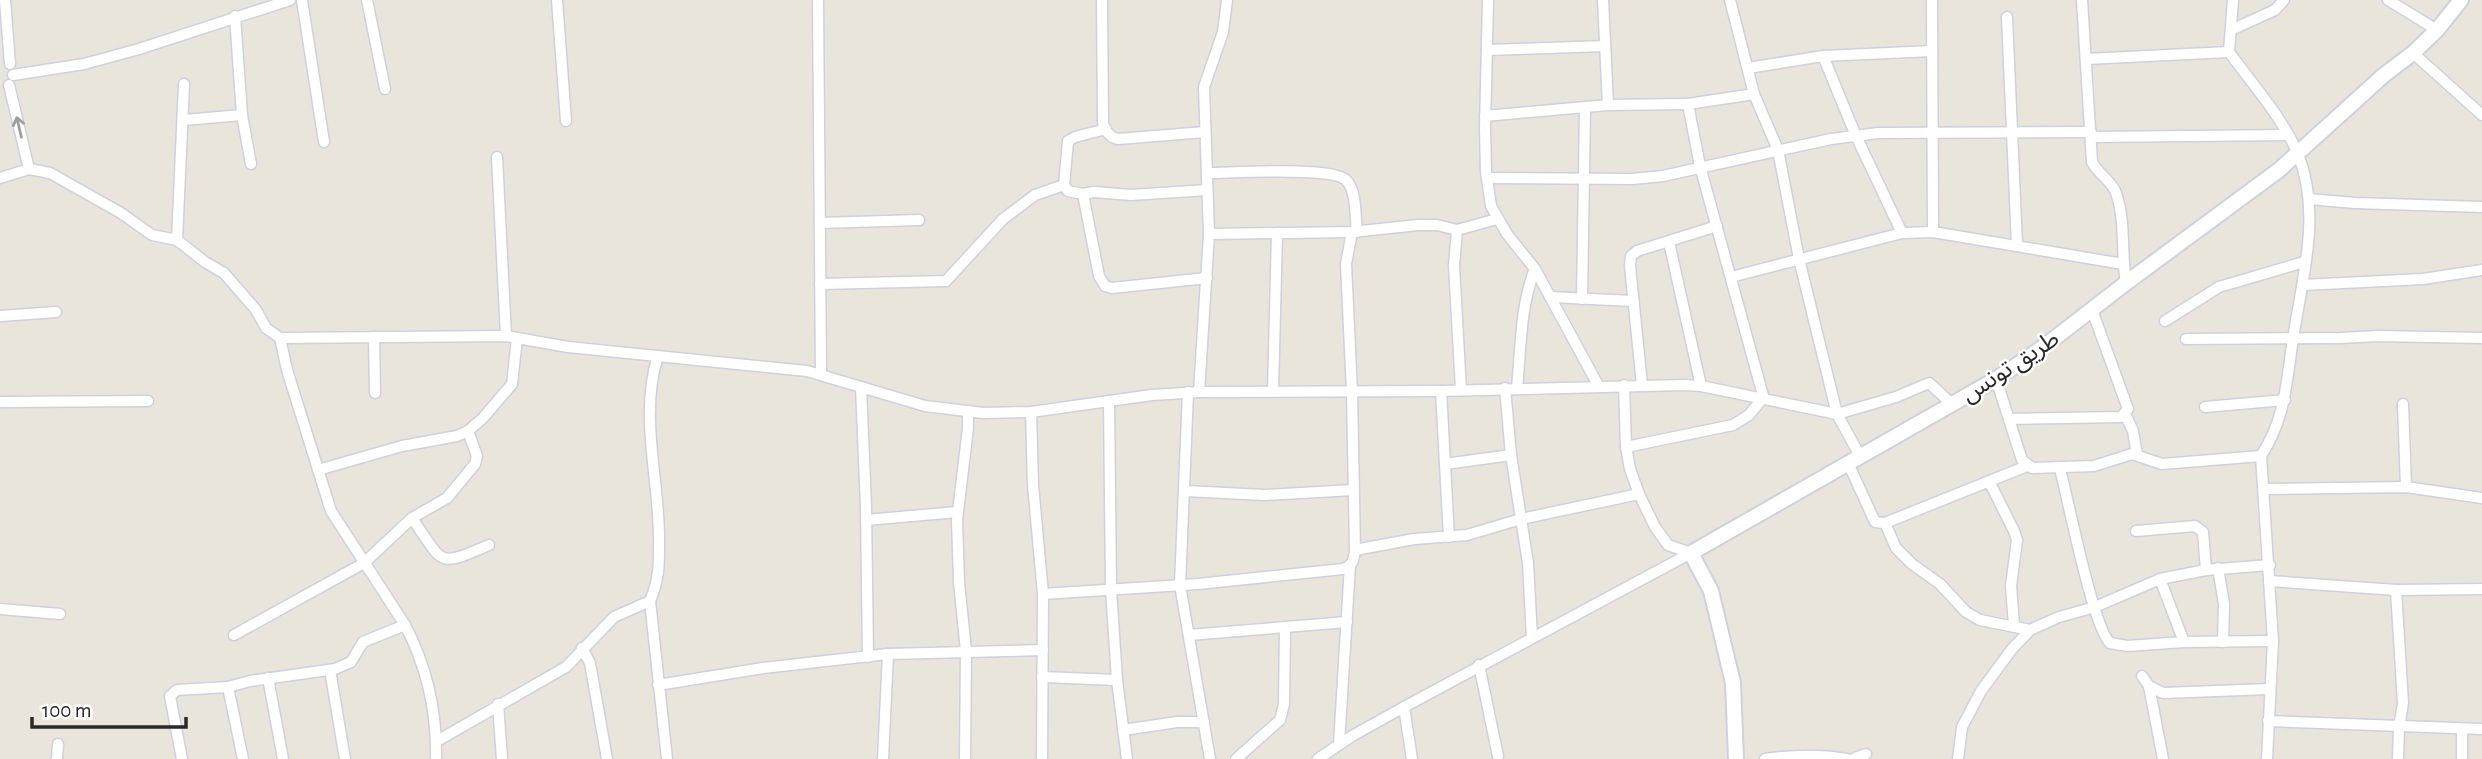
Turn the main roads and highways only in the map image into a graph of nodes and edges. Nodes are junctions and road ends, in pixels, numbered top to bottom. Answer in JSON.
{"nodes":[{"id":1,"x":2461,"y":0,"type":"edge"},
{"id":2,"x":1736,"y":759,"type":"edge"}],
"edges":[{"from":1,"to":2,"type":"main road","name":"طريق تونس"}]}
